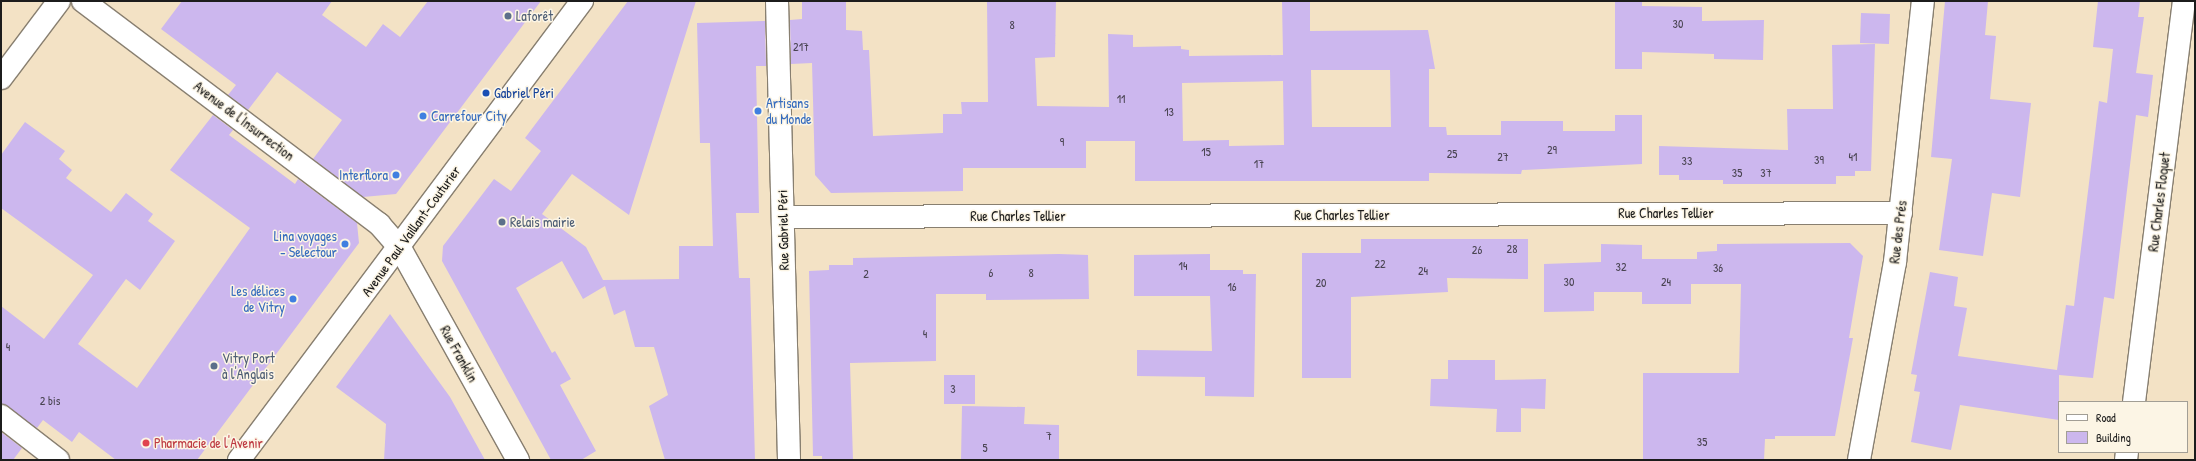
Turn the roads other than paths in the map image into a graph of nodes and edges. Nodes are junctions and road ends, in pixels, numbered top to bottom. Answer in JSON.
{"nodes":[{"id":1,"x":59,"y":1,"type":"edge"},
{"id":2,"x":83,"y":1,"type":"edge"},
{"id":3,"x":582,"y":1,"type":"edge"},
{"id":4,"x":777,"y":1,"type":"edge"},
{"id":5,"x":1923,"y":1,"type":"edge"},
{"id":6,"x":2184,"y":1,"type":"edge"},
{"id":7,"x":1,"y":78,"type":"edge"},
{"id":8,"x":1901,"y":212,"type":"junction"},
{"id":9,"x":783,"y":217,"type":"junction"},
{"id":10,"x":400,"y":248,"type":"junction"},
{"id":11,"x":2134,"y":401,"type":"edge"},
{"id":12,"x":1,"y":416,"type":"edge"},
{"id":13,"x":58,"y":460,"type":"edge"},
{"id":14,"x":239,"y":460,"type":"edge"},
{"id":15,"x":518,"y":460,"type":"edge"},
{"id":16,"x":789,"y":460,"type":"edge"},
{"id":17,"x":1859,"y":460,"type":"edge"}],
"edges":[{"from":1,"to":7,"type":"street"},
{"from":2,"to":10,"type":"street","name":"Avenue de l'Insurrection"},
{"from":3,"to":10,"type":"street","name":"Avenue Paul Vaillant-Couturier"},
{"from":4,"to":9,"type":"street","name":"Rue Gabriel Péri"},
{"from":5,"to":8,"type":"street","name":"Rue des Prés"},
{"from":6,"to":11,"type":"street","name":"Rue Charles Floquet"},
{"from":8,"to":9,"type":"street","name":"Rue Charles Tellier"},
{"from":8,"to":17,"type":"street","name":"Rue des Prés"},
{"from":9,"to":16,"type":"street","name":"Rue Gabriel Péri"},
{"from":10,"to":14,"type":"street","name":"Avenue Paul Vaillant-Couturier"},
{"from":10,"to":15,"type":"street","name":"Rue Franklin"},
{"from":12,"to":13,"type":"street"}]}
